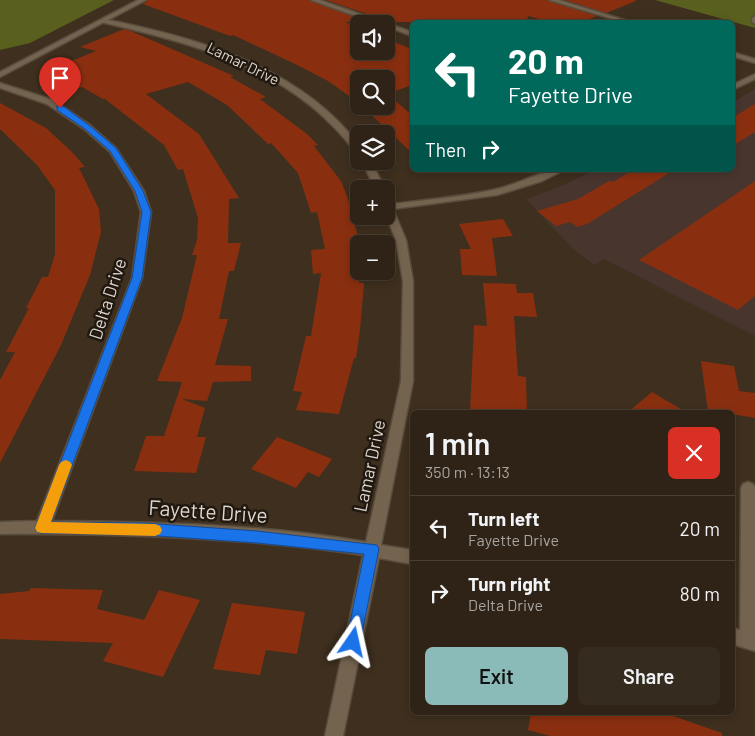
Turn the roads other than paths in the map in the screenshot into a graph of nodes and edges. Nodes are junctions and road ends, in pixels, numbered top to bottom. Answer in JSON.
{"nodes":[{"id":1,"x":144,"y":0,"type":"edge"},
{"id":2,"x":314,"y":0,"type":"edge"},
{"id":3,"x":552,"y":0,"type":"edge"},
{"id":4,"x":359,"y":15,"type":"edge"},
{"id":5,"x":616,"y":20,"type":"edge"},
{"id":6,"x":103,"y":21,"type":"junction"},
{"id":7,"x":395,"y":27,"type":"edge"},
{"id":8,"x":410,"y":33,"type":"edge"},
{"id":9,"x":735,"y":55,"type":"edge"},
{"id":10,"x":755,"y":61,"type":"edge"},
{"id":11,"x":0,"y":70,"type":"edge"},
{"id":12,"x":9,"y":70,"type":"junction"},
{"id":13,"x":0,"y":75,"type":"edge"},
{"id":14,"x":755,"y":76,"type":"edge"},
{"id":15,"x":0,"y":85,"type":"edge"},
{"id":16,"x":735,"y":86,"type":"edge"},
{"id":17,"x":350,"y":140,"type":"edge"},
{"id":18,"x":555,"y":172,"type":"edge"},
{"id":19,"x":395,"y":205,"type":"edge"},
{"id":20,"x":395,"y":225,"type":"edge"},
{"id":21,"x":748,"y":488,"type":"dead end"},
{"id":22,"x":0,"y":528,"type":"edge"},
{"id":23,"x":42,"y":528,"type":"junction"},
{"id":24,"x":372,"y":549,"type":"junction"},
{"id":25,"x":410,"y":557,"type":"edge"},
{"id":26,"x":735,"y":637,"type":"edge"},
{"id":27,"x":752,"y":642,"type":"edge"},
{"id":28,"x":334,"y":736,"type":"edge"}],
"edges":[{"from":1,"to":6,"type":"street"},
{"from":2,"to":4,"type":"street"},
{"from":3,"to":5,"type":"street"},
{"from":6,"to":12,"type":"street"},
{"from":6,"to":17,"type":"street","name":"Lamar Drive"},
{"from":7,"to":8,"type":"street"},
{"from":9,"to":10,"type":"street"},
{"from":11,"to":12,"type":"street"},
{"from":12,"to":13,"type":"street"},
{"from":14,"to":16,"type":"street"},
{"from":15,"to":23,"type":"street","name":"Delta Drive"},
{"from":18,"to":19,"type":"street"},
{"from":20,"to":24,"type":"street","name":"Lamar Drive"},
{"from":21,"to":27,"type":"street"},
{"from":22,"to":23,"type":"street","name":"Fayette Drive"},
{"from":23,"to":24,"type":"street","name":"Fayette Drive"},
{"from":24,"to":25,"type":"street","name":"Fayette Drive"},
{"from":24,"to":28,"type":"street","name":"Lamar Drive"},
{"from":26,"to":27,"type":"street"}]}
